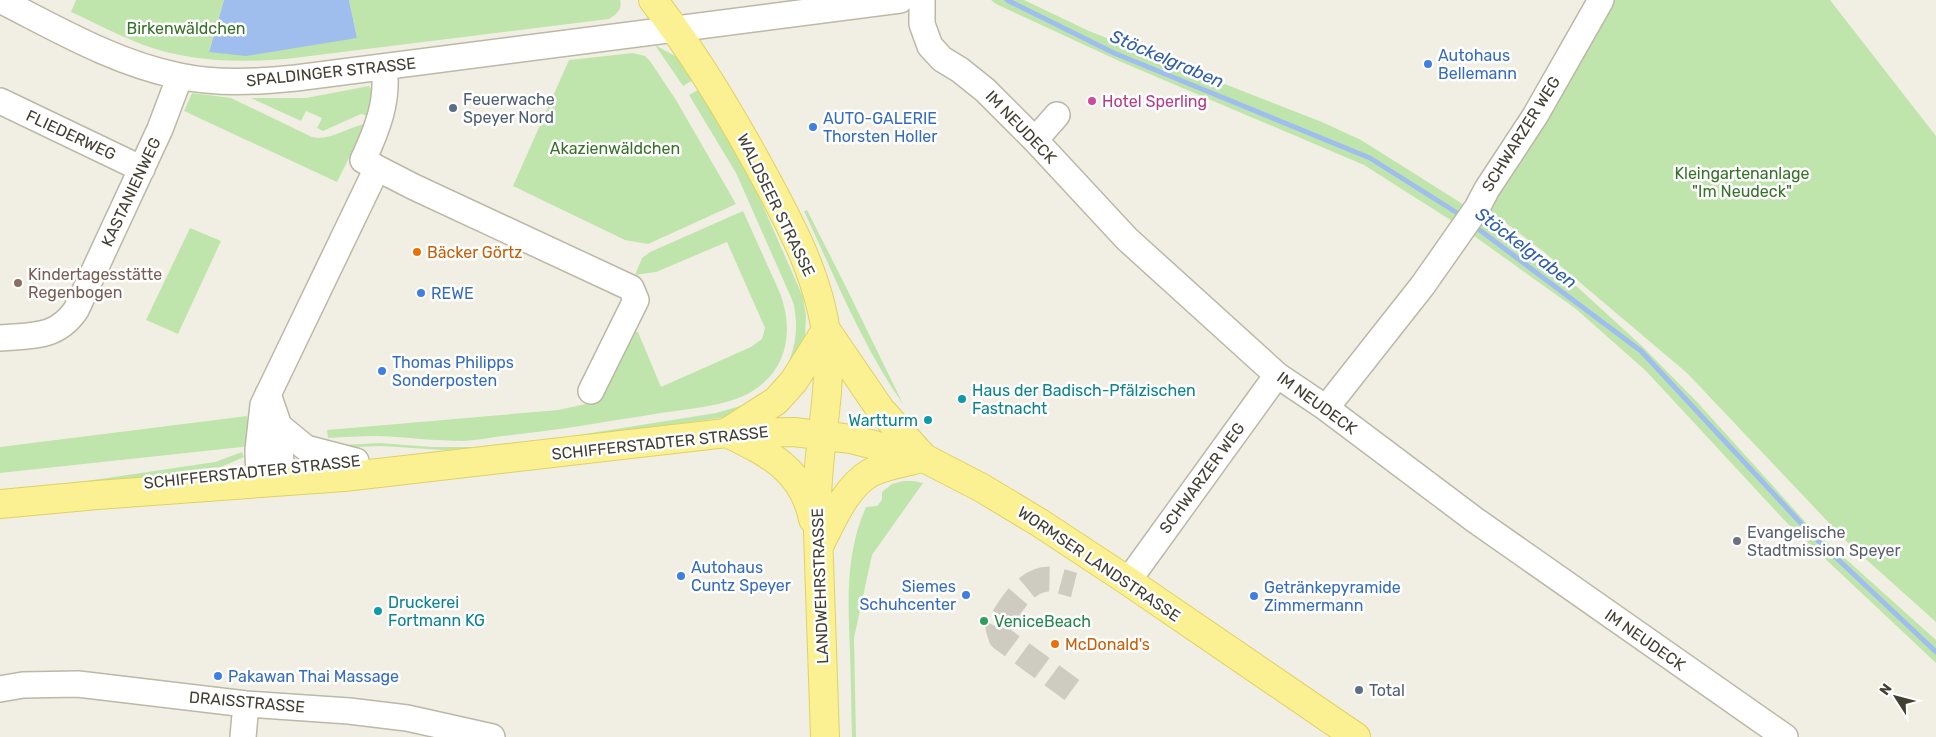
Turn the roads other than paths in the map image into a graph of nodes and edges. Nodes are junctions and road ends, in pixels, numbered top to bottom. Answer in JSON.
{"nodes":[{"id":1,"x":0,"y":0,"type":"edge"},
{"id":2,"x":653,"y":0,"type":"edge"},
{"id":3,"x":900,"y":0,"type":"edge"},
{"id":4,"x":922,"y":0,"type":"edge"},
{"id":5,"x":1601,"y":0,"type":"edge"},
{"id":6,"x":676,"y":30,"type":"junction"},
{"id":7,"x":384,"y":67,"type":"junction"},
{"id":8,"x":180,"y":76,"type":"junction"},
{"id":9,"x":0,"y":101,"type":"edge"},
{"id":10,"x":1057,"y":116,"type":"dead end"},
{"id":11,"x":1035,"y":140,"type":"junction"},
{"id":12,"x":378,"y":168,"type":"junction"},
{"id":13,"x":142,"y":169,"type":"junction"},
{"id":14,"x":826,"y":330,"type":"junction"},
{"id":15,"x":0,"y":338,"type":"edge"},
{"id":16,"x":1277,"y":374,"type":"junction"},
{"id":17,"x":591,"y":391,"type":"dead end"},
{"id":18,"x":268,"y":394,"type":"junction"},
{"id":19,"x":1326,"y":408,"type":"junction"},
{"id":20,"x":279,"y":426,"type":"junction"},
{"id":21,"x":726,"y":433,"type":"junction"},
{"id":22,"x":822,"y":435,"type":"junction"},
{"id":23,"x":924,"y":458,"type":"junction"},
{"id":24,"x":498,"y":459,"type":"junction"},
{"id":25,"x":356,"y":461,"type":"junction"},
{"id":26,"x":270,"y":475,"type":"junction"},
{"id":27,"x":0,"y":504,"type":"edge"},
{"id":28,"x":818,"y":547,"type":"junction"},
{"id":29,"x":1128,"y":582,"type":"junction"},
{"id":30,"x":0,"y":689,"type":"edge"},
{"id":31,"x":246,"y":704,"type":"junction"},
{"id":32,"x":243,"y":737,"type":"edge"},
{"id":33,"x":492,"y":737,"type":"edge"},
{"id":34,"x":825,"y":737,"type":"edge"},
{"id":35,"x":1356,"y":737,"type":"edge"},
{"id":36,"x":1785,"y":737,"type":"edge"}],
"edges":[{"from":1,"to":8,"type":"street","name":"SPALDINGER STRASSE"},
{"from":2,"to":6,"type":"main road","name":"WALDSEER STRASSE"},
{"from":3,"to":6,"type":"street","name":"SPALDINGER STRASSE"},
{"from":4,"to":11,"type":"street","name":"IM NEUDECK"},
{"from":5,"to":19,"type":"street","name":"SCHWARZER WEG"},
{"from":6,"to":7,"type":"street","name":"SPALDINGER STRASSE"},
{"from":6,"to":14,"type":"main road","name":"WALDSEER STRASSE"},
{"from":7,"to":8,"type":"street","name":"SPALDINGER STRASSE"},
{"from":7,"to":12,"type":"street"},
{"from":8,"to":13,"type":"street","name":"KASTANIENWEG"},
{"from":9,"to":13,"type":"street","name":"FLIEDERWEG"},
{"from":10,"to":11,"type":"street"},
{"from":11,"to":16,"type":"street","name":"IM NEUDECK"},
{"from":12,"to":17,"type":"street"},
{"from":12,"to":18,"type":"street"},
{"from":13,"to":15,"type":"street","name":"KASTANIENWEG"},
{"from":14,"to":21,"type":"main road"},
{"from":14,"to":22,"type":"main road","name":"WALDSEER STRASSE"},
{"from":14,"to":23,"type":"main road"},
{"from":16,"to":19,"type":"street","name":"IM NEUDECK"},
{"from":16,"to":29,"type":"street","name":"SCHWARZER WEG"},
{"from":18,"to":20,"type":"street"},
{"from":18,"to":26,"type":"street"},
{"from":19,"to":36,"type":"street","name":"IM NEUDECK"},
{"from":20,"to":25,"type":"street"},
{"from":20,"to":26,"type":"street"},
{"from":21,"to":22,"type":"main road","name":"SCHIFFERSTADTER STRASSE"},
{"from":21,"to":24,"type":"main road","name":"SCHIFFERSTADTER STRASSE"},
{"from":21,"to":28,"type":"main road"},
{"from":22,"to":23,"type":"main road","name":"WORMSER LANDSTRASSE"},
{"from":22,"to":28,"type":"main road","name":"LANDWEHRSTRASSE"},
{"from":23,"to":28,"type":"main road"},
{"from":23,"to":29,"type":"main road","name":"WORMSER LANDSTRASSE"},
{"from":24,"to":25,"type":"main road","name":"SCHIFFERSTADTER STRASSE"},
{"from":24,"to":26,"type":"main road","name":"SCHIFFERSTADTER STRASSE"},
{"from":25,"to":26,"type":"main road","name":"SCHIFFERSTADTER STRASSE"},
{"from":26,"to":27,"type":"main road","name":"SCHIFFERSTADTER STRASSE"},
{"from":28,"to":34,"type":"main road","name":"LANDWEHRSTRASSE"},
{"from":29,"to":35,"type":"main road","name":"WORMSER LANDSTRASSE"},
{"from":30,"to":31,"type":"street","name":"DRAISSTRASSE"},
{"from":31,"to":32,"type":"street"},
{"from":31,"to":33,"type":"street","name":"DRAISSTRASSE"}]}
